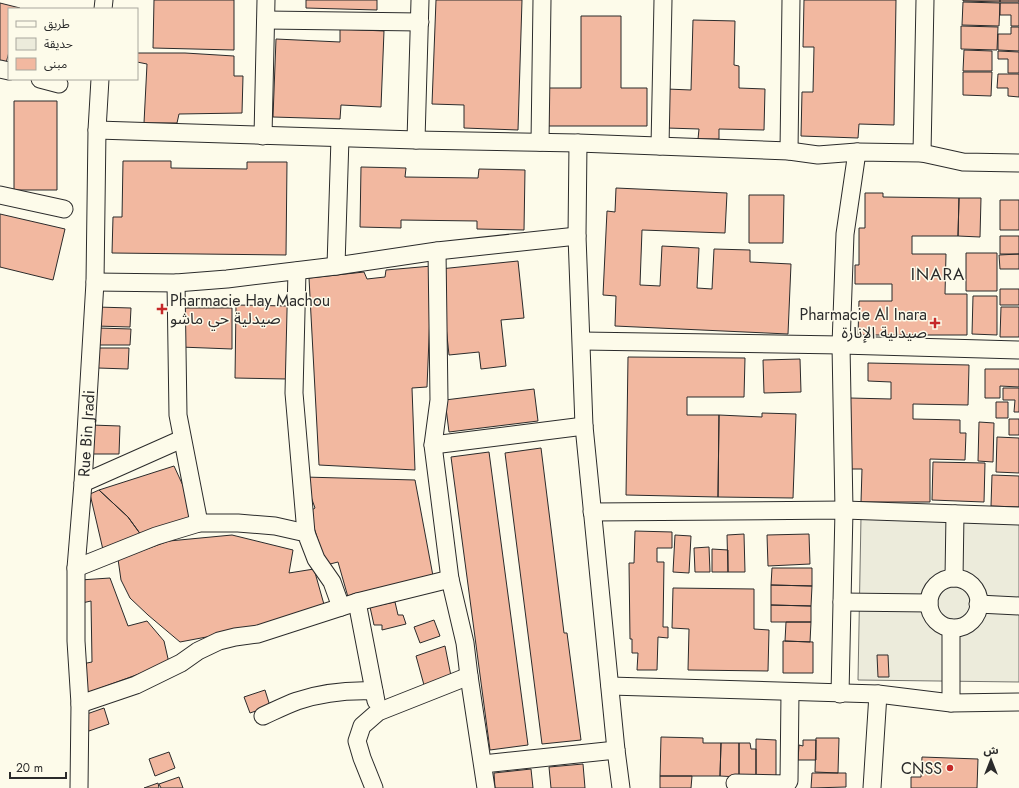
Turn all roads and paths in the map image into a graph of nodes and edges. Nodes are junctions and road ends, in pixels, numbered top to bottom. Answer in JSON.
{"nodes":[{"id":1,"x":266,"y":0,"type":"edge"},
{"id":2,"x":420,"y":0,"type":"edge"},
{"id":3,"x":542,"y":0,"type":"edge"},
{"id":4,"x":663,"y":0,"type":"edge"},
{"id":5,"x":791,"y":0,"type":"edge"},
{"id":6,"x":925,"y":0,"type":"edge"},
{"id":7,"x":266,"y":20,"type":"junction"},
{"id":8,"x":420,"y":22,"type":"junction"},
{"id":9,"x":44,"y":80,"type":"edge"},
{"id":10,"x":100,"y":80,"type":"edge"},
{"id":11,"x":59,"y":84,"type":"dead end"},
{"id":12,"x":97,"y":130,"type":"junction"},
{"id":13,"x":263,"y":136,"type":"junction"},
{"id":14,"x":340,"y":138,"type":"junction"},
{"id":15,"x":416,"y":140,"type":"junction"},
{"id":16,"x":540,"y":142,"type":"junction"},
{"id":17,"x":578,"y":143,"type":"junction"},
{"id":18,"x":660,"y":146,"type":"junction"},
{"id":19,"x":789,"y":151,"type":"junction"},
{"id":20,"x":857,"y":152,"type":"junction"},
{"id":21,"x":922,"y":152,"type":"junction"},
{"id":22,"x":1019,"y":163,"type":"edge"},
{"id":23,"x":0,"y":194,"type":"edge"},
{"id":24,"x":64,"y":209,"type":"dead end"},
{"id":25,"x":578,"y":236,"type":"junction"},
{"id":26,"x":437,"y":251,"type":"junction"},
{"id":27,"x":336,"y":266,"type":"junction"},
{"id":28,"x":297,"y":271,"type":"junction"},
{"id":29,"x":94,"y":282,"type":"junction"},
{"id":30,"x":176,"y":283,"type":"junction"},
{"id":31,"x":582,"y":341,"type":"junction"},
{"id":32,"x":841,"y":344,"type":"junction"},
{"id":33,"x":1019,"y":350,"type":"edge"},
{"id":34,"x":584,"y":426,"type":"junction"},
{"id":35,"x":182,"y":439,"type":"junction"},
{"id":36,"x":433,"y":444,"type":"junction"},
{"id":37,"x":83,"y":483,"type":"junction"},
{"id":38,"x":844,"y":510,"type":"junction"},
{"id":39,"x":592,"y":512,"type":"junction"},
{"id":40,"x":955,"y":514,"type":"junction"},
{"id":41,"x":1019,"y":516,"type":"edge"},
{"id":42,"x":199,"y":523,"type":"junction"},
{"id":43,"x":306,"y":533,"type":"junction"},
{"id":44,"x":76,"y":568,"type":"junction"},
{"id":45,"x":954,"y":578,"type":"junction"},
{"id":46,"x":450,"y":579,"type":"junction"},
{"id":47,"x":357,"y":602,"type":"junction"},
{"id":48,"x":842,"y":602,"type":"junction"},
{"id":49,"x":929,"y":603,"type":"junction"},
{"id":50,"x":978,"y":604,"type":"junction"},
{"id":51,"x":1019,"y":606,"type":"edge"},
{"id":52,"x":341,"y":607,"type":"junction"},
{"id":53,"x":951,"y":628,"type":"junction"},
{"id":54,"x":469,"y":676,"type":"junction"},
{"id":55,"x":610,"y":686,"type":"junction"},
{"id":56,"x":374,"y":691,"type":"junction"},
{"id":57,"x":790,"y":693,"type":"junction"},
{"id":58,"x":840,"y":694,"type":"junction"},
{"id":59,"x":878,"y":694,"type":"junction"},
{"id":60,"x":951,"y":702,"type":"junction"},
{"id":61,"x":1019,"y":702,"type":"edge"},
{"id":62,"x":80,"y":704,"type":"junction"},
{"id":63,"x":378,"y":712,"type":"junction"},
{"id":64,"x":263,"y":716,"type":"dead end"},
{"id":65,"x":616,"y":750,"type":"junction"},
{"id":66,"x":483,"y":764,"type":"junction"},
{"id":67,"x":735,"y":783,"type":"dead end"},
{"id":68,"x":80,"y":788,"type":"edge"},
{"id":69,"x":374,"y":788,"type":"edge"},
{"id":70,"x":486,"y":788,"type":"edge"},
{"id":71,"x":621,"y":788,"type":"edge"},
{"id":72,"x":872,"y":788,"type":"edge"}],
"edges":[{"from":1,"to":7,"type":"street"},
{"from":2,"to":8,"type":"street"},
{"from":3,"to":16,"type":"street"},
{"from":4,"to":18,"type":"street"},
{"from":5,"to":19,"type":"street"},
{"from":6,"to":21,"type":"street"},
{"from":7,"to":8,"type":"street"},
{"from":7,"to":13,"type":"street"},
{"from":8,"to":15,"type":"street"},
{"from":9,"to":11,"type":"street"},
{"from":10,"to":12,"type":"street","name":"Rue Bin Jradi"},
{"from":12,"to":13,"type":"street"},
{"from":12,"to":29,"type":"street","name":"Rue Bin Jradi"},
{"from":13,"to":14,"type":"street"},
{"from":14,"to":15,"type":"street"},
{"from":14,"to":27,"type":"street"},
{"from":15,"to":16,"type":"street"},
{"from":16,"to":17,"type":"street"},
{"from":17,"to":18,"type":"street"},
{"from":17,"to":25,"type":"street"},
{"from":18,"to":19,"type":"street"},
{"from":19,"to":20,"type":"street"},
{"from":20,"to":21,"type":"street"},
{"from":20,"to":32,"type":"street"},
{"from":21,"to":22,"type":"street"},
{"from":23,"to":24,"type":"street"},
{"from":25,"to":26,"type":"street"},
{"from":25,"to":31,"type":"street"},
{"from":26,"to":27,"type":"street"},
{"from":26,"to":36,"type":"street"},
{"from":27,"to":28,"type":"street"},
{"from":28,"to":30,"type":"street"},
{"from":28,"to":43,"type":"street"},
{"from":29,"to":30,"type":"street"},
{"from":29,"to":37,"type":"street","name":"Rue Bin Jradi"},
{"from":30,"to":35,"type":"street"},
{"from":31,"to":32,"type":"street"},
{"from":31,"to":34,"type":"street"},
{"from":32,"to":33,"type":"street"},
{"from":32,"to":38,"type":"street"},
{"from":34,"to":36,"type":"street"},
{"from":34,"to":39,"type":"street"},
{"from":35,"to":37,"type":"street"},
{"from":35,"to":42,"type":"street"},
{"from":36,"to":46,"type":"street"},
{"from":37,"to":44,"type":"street","name":"Rue Bin Jradi"},
{"from":38,"to":39,"type":"street"},
{"from":38,"to":40,"type":"street"},
{"from":38,"to":48,"type":"street"},
{"from":39,"to":55,"type":"street"},
{"from":40,"to":41,"type":"street"},
{"from":40,"to":45,"type":"street"},
{"from":42,"to":43,"type":"street"},
{"from":42,"to":44,"type":"street"},
{"from":43,"to":52,"type":"street"},
{"from":44,"to":62,"type":"street","name":"Rue Bin Jradi"},
{"from":45,"to":49,"type":"street"},
{"from":45,"to":50,"type":"street"},
{"from":46,"to":47,"type":"street"},
{"from":46,"to":54,"type":"street"},
{"from":47,"to":52,"type":"street"},
{"from":47,"to":56,"type":"street"},
{"from":48,"to":49,"type":"street"},
{"from":48,"to":58,"type":"street"},
{"from":49,"to":53,"type":"street"},
{"from":50,"to":51,"type":"street"},
{"from":50,"to":53,"type":"street"},
{"from":52,"to":62,"type":"street"},
{"from":53,"to":60,"type":"street"},
{"from":54,"to":63,"type":"street"},
{"from":54,"to":66,"type":"street"},
{"from":55,"to":57,"type":"street"},
{"from":55,"to":65,"type":"street"},
{"from":56,"to":63,"type":"street"},
{"from":56,"to":64,"type":"street"},
{"from":57,"to":58,"type":"street"},
{"from":57,"to":67,"type":"street"},
{"from":58,"to":59,"type":"street"},
{"from":59,"to":60,"type":"street"},
{"from":59,"to":72,"type":"street"},
{"from":60,"to":61,"type":"street"},
{"from":62,"to":68,"type":"street","name":"Rue Bin Jradi"},
{"from":63,"to":69,"type":"street"},
{"from":65,"to":66,"type":"street"},
{"from":65,"to":71,"type":"street"},
{"from":66,"to":70,"type":"street"}]}
